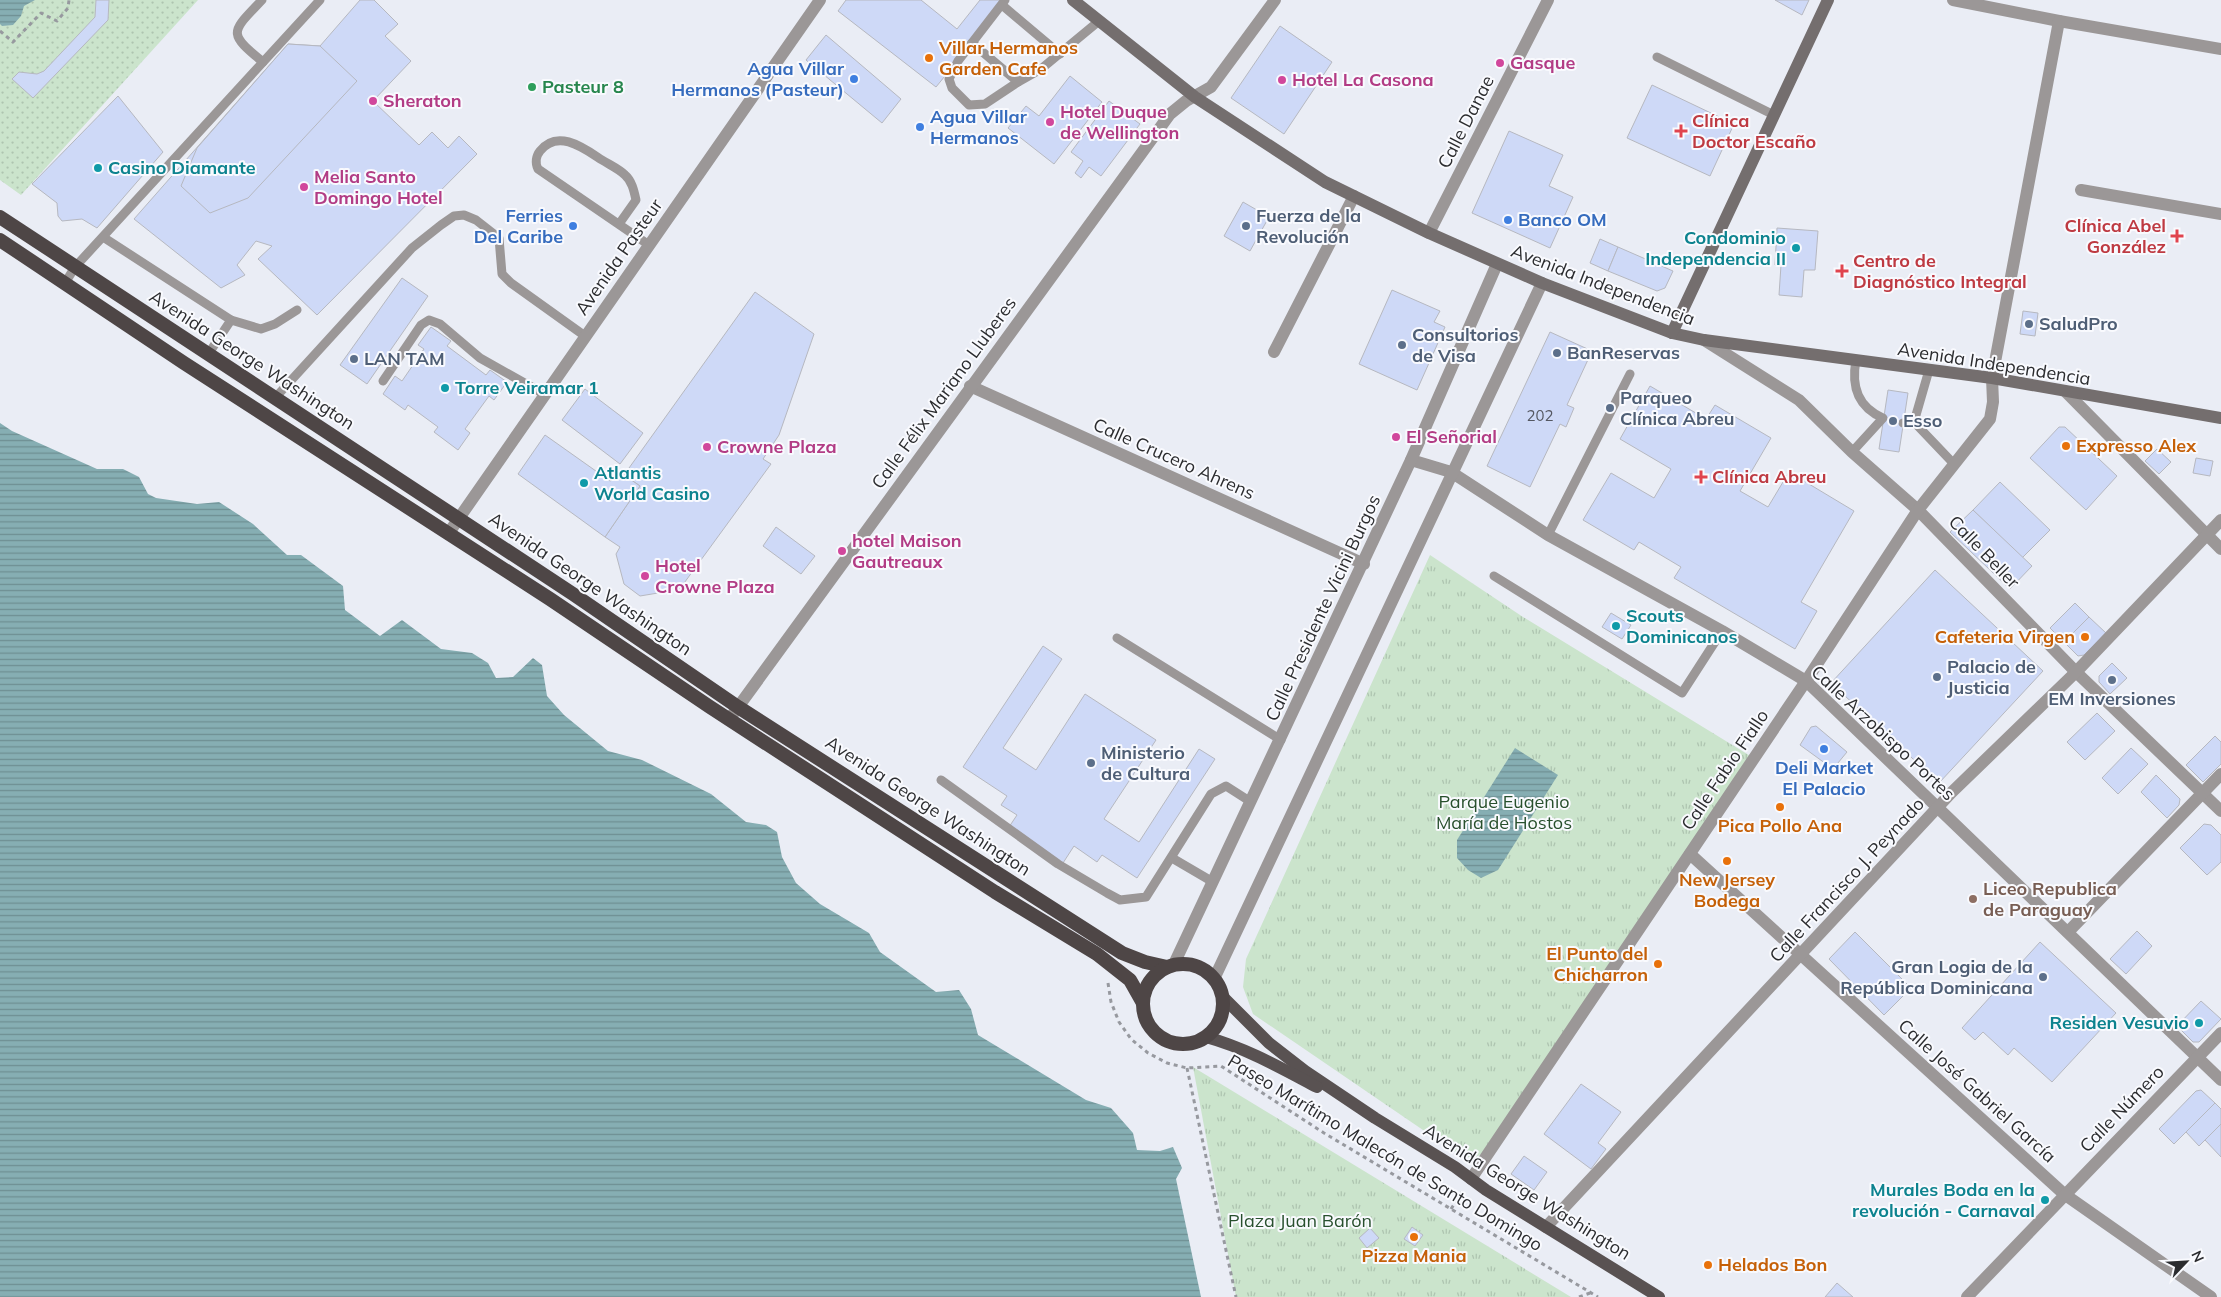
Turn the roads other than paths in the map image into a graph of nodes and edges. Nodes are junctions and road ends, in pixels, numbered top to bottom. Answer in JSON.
{"nodes":[{"id":1,"x":262,"y":0,"type":"edge"},
{"id":2,"x":320,"y":0,"type":"edge"},
{"id":3,"x":820,"y":0,"type":"edge"},
{"id":4,"x":1074,"y":0,"type":"edge"},
{"id":5,"x":1276,"y":0,"type":"edge"},
{"id":6,"x":1548,"y":0,"type":"edge"},
{"id":7,"x":1828,"y":0,"type":"edge"},
{"id":8,"x":1953,"y":0,"type":"edge"},
{"id":9,"x":1004,"y":2,"type":"edge"},
{"id":10,"x":1099,"y":21,"type":"junction"},
{"id":11,"x":2059,"y":21,"type":"junction"},
{"id":12,"x":972,"y":43,"type":"junction"},
{"id":13,"x":2221,"y":48,"type":"edge"},
{"id":14,"x":1060,"y":54,"type":"junction"},
{"id":15,"x":1657,"y":57,"type":"dead end"},
{"id":16,"x":262,"y":62,"type":"junction"},
{"id":17,"x":1018,"y":82,"type":"junction"},
{"id":18,"x":1195,"y":97,"type":"junction"},
{"id":19,"x":1774,"y":115,"type":"junction"},
{"id":20,"x":2081,"y":190,"type":"dead end"},
{"id":21,"x":1354,"y":196,"type":"junction"},
{"id":22,"x":2221,"y":214,"type":"edge"},
{"id":23,"x":0,"y":217,"type":"edge"},
{"id":24,"x":619,"y":224,"type":"junction"},
{"id":25,"x":1429,"y":233,"type":"junction"},
{"id":26,"x":102,"y":237,"type":"junction"},
{"id":27,"x":0,"y":240,"type":"edge"},
{"id":28,"x":649,"y":245,"type":"junction"},
{"id":29,"x":1497,"y":264,"type":"junction"},
{"id":30,"x":75,"y":267,"type":"junction"},
{"id":31,"x":65,"y":283,"type":"junction"},
{"id":32,"x":1542,"y":284,"type":"junction"},
{"id":33,"x":297,"y":310,"type":"dead end"},
{"id":34,"x":231,"y":320,"type":"junction"},
{"id":35,"x":1672,"y":332,"type":"junction"},
{"id":36,"x":585,"y":336,"type":"junction"},
{"id":37,"x":1704,"y":340,"type":"junction"},
{"id":38,"x":1274,"y":352,"type":"dead end"},
{"id":39,"x":210,"y":354,"type":"junction"},
{"id":40,"x":1856,"y":360,"type":"junction"},
{"id":41,"x":1930,"y":370,"type":"junction"},
{"id":42,"x":1630,"y":374,"type":"dead end"},
{"id":43,"x":1992,"y":378,"type":"junction"},
{"id":44,"x":383,"y":381,"type":"dead end"},
{"id":45,"x":970,"y":386,"type":"junction"},
{"id":46,"x":2066,"y":392,"type":"junction"},
{"id":47,"x":544,"y":394,"type":"junction"},
{"id":48,"x":275,"y":398,"type":"junction"},
{"id":49,"x":2221,"y":418,"type":"edge"},
{"id":50,"x":1914,"y":422,"type":"junction"},
{"id":51,"x":1903,"y":424,"type":"dead end"},
{"id":52,"x":1852,"y":452,"type":"junction"},
{"id":53,"x":1411,"y":460,"type":"junction"},
{"id":54,"x":1954,"y":464,"type":"junction"},
{"id":55,"x":1451,"y":472,"type":"junction"},
{"id":56,"x":1918,"y":510,"type":"junction"},
{"id":57,"x":457,"y":519,"type":"junction"},
{"id":58,"x":2221,"y":520,"type":"edge"},
{"id":59,"x":448,"y":534,"type":"junction"},
{"id":60,"x":2207,"y":534,"type":"junction"},
{"id":61,"x":1548,"y":535,"type":"junction"},
{"id":62,"x":2221,"y":549,"type":"edge"},
{"id":63,"x":1364,"y":564,"type":"junction"},
{"id":64,"x":1494,"y":576,"type":"dead end"},
{"id":65,"x":1722,"y":631,"type":"junction"},
{"id":66,"x":1117,"y":638,"type":"dead end"},
{"id":67,"x":2076,"y":672,"type":"junction"},
{"id":68,"x":1806,"y":682,"type":"junction"},
{"id":69,"x":738,"y":707,"type":"junction"},
{"id":70,"x":729,"y":719,"type":"junction"},
{"id":71,"x":1281,"y":740,"type":"junction"},
{"id":72,"x":2221,"y":774,"type":"edge"},
{"id":73,"x":941,"y":780,"type":"dead end"},
{"id":74,"x":2202,"y":792,"type":"junction"},
{"id":75,"x":1251,"y":802,"type":"junction"},
{"id":76,"x":1938,"y":809,"type":"junction"},
{"id":77,"x":2221,"y":811,"type":"edge"},
{"id":78,"x":1690,"y":854,"type":"junction"},
{"id":79,"x":1172,"y":858,"type":"junction"},
{"id":80,"x":1213,"y":882,"type":"junction"},
{"id":81,"x":2068,"y":932,"type":"junction"},
{"id":82,"x":1801,"y":954,"type":"junction"},
{"id":83,"x":1170,"y":965,"type":"junction"},
{"id":84,"x":1214,"y":979,"type":"junction"},
{"id":85,"x":1223,"y":997,"type":"junction"},
{"id":86,"x":1142,"y":1003,"type":"junction"},
{"id":87,"x":2221,"y":1033,"type":"edge"},
{"id":88,"x":1206,"y":1037,"type":"junction"},
{"id":89,"x":2197,"y":1058,"type":"junction"},
{"id":90,"x":2221,"y":1080,"type":"edge"},
{"id":91,"x":1375,"y":1118,"type":"junction"},
{"id":92,"x":1471,"y":1179,"type":"junction"},
{"id":93,"x":2064,"y":1194,"type":"junction"},
{"id":94,"x":1546,"y":1227,"type":"junction"},
{"id":95,"x":2221,"y":1292,"type":"edge"},
{"id":96,"x":1659,"y":1297,"type":"edge"},
{"id":97,"x":1966,"y":1297,"type":"edge"},
{"id":98,"x":2211,"y":1297,"type":"edge"},
{"id":99,"x":2216,"y":1297,"type":"edge"}],
"edges":[{"from":1,"to":16,"type":"lane"},
{"from":2,"to":16,"type":"lane"},
{"from":3,"to":28,"type":"street","name":"Avenida Pasteur"},
{"from":4,"to":10,"type":"main road","name":"Avenida Independencia"},
{"from":5,"to":18,"type":"street","name":"Calle Félix Mariano Lluberes"},
{"from":6,"to":25,"type":"street","name":"Calle Danae"},
{"from":7,"to":19,"type":"main road"},
{"from":8,"to":11,"type":"street"},
{"from":9,"to":12,"type":"lane"},
{"from":9,"to":14,"type":"lane"},
{"from":10,"to":14,"type":"lane"},
{"from":10,"to":18,"type":"main road","name":"Avenida Independencia"},
{"from":11,"to":13,"type":"street"},
{"from":11,"to":43,"type":"street","name":"Calle Fabio Fiallo"},
{"from":12,"to":17,"type":"lane"},
{"from":12,"to":17,"type":"lane"},
{"from":14,"to":17,"type":"lane"},
{"from":15,"to":19,"type":"lane"},
{"from":16,"to":26,"type":"lane"},
{"from":18,"to":21,"type":"main road","name":"Avenida Independencia"},
{"from":18,"to":45,"type":"street","name":"Calle Félix Mariano Lluberes"},
{"from":19,"to":35,"type":"main road"},
{"from":20,"to":22,"type":"street"},
{"from":21,"to":25,"type":"main road","name":"Avenida Independencia"},
{"from":21,"to":38,"type":"street"},
{"from":23,"to":30,"type":"highway","name":"Avenida George Washington"},
{"from":24,"to":24,"type":"lane"},
{"from":24,"to":28,"type":"lane"},
{"from":25,"to":29,"type":"main road","name":"Avenida Independencia"},
{"from":26,"to":30,"type":"lane"},
{"from":26,"to":34,"type":"lane"},
{"from":27,"to":31,"type":"highway","name":"Avenida George Washington"},
{"from":28,"to":36,"type":"street","name":"Avenida Pasteur"},
{"from":29,"to":32,"type":"main road","name":"Avenida Independencia"},
{"from":29,"to":53,"type":"street","name":"Calle Presidente Vicini Burgos"},
{"from":30,"to":31,"type":"lane"},
{"from":30,"to":39,"type":"highway","name":"Avenida George Washington"},
{"from":31,"to":59,"type":"highway","name":"Avenida George Washington"},
{"from":32,"to":35,"type":"main road","name":"Avenida Independencia"},
{"from":32,"to":55,"type":"street"},
{"from":33,"to":34,"type":"lane"},
{"from":34,"to":39,"type":"lane"},
{"from":35,"to":37,"type":"main road","name":"Avenida Independencia"},
{"from":36,"to":47,"type":"street","name":"Avenida Pasteur"},
{"from":36,"to":48,"type":"lane"},
{"from":37,"to":40,"type":"main road","name":"Avenida Independencia"},
{"from":37,"to":52,"type":"street","name":"Calle Beller"},
{"from":39,"to":48,"type":"highway","name":"Avenida George Washington"},
{"from":40,"to":41,"type":"main road","name":"Avenida Independencia"},
{"from":40,"to":52,"type":"lane"},
{"from":41,"to":43,"type":"main road","name":"Avenida Independencia"},
{"from":41,"to":50,"type":"lane"},
{"from":42,"to":61,"type":"lane"},
{"from":43,"to":46,"type":"main road","name":"Avenida Independencia"},
{"from":43,"to":54,"type":"street","name":"Calle Fabio Fiallo"},
{"from":44,"to":47,"type":"lane"},
{"from":45,"to":63,"type":"street","name":"Calle Crucero Ahrens"},
{"from":45,"to":69,"type":"street","name":"Calle Félix Mariano Lluberes"},
{"from":46,"to":49,"type":"main road","name":"Avenida Independencia"},
{"from":46,"to":60,"type":"street"},
{"from":47,"to":57,"type":"street","name":"Avenida Pasteur"},
{"from":48,"to":57,"type":"highway","name":"Avenida George Washington"},
{"from":50,"to":51,"type":"lane"},
{"from":50,"to":54,"type":"lane"},
{"from":52,"to":56,"type":"street","name":"Calle Beller"},
{"from":53,"to":55,"type":"street","name":"Calle Arzobispo Portes"},
{"from":53,"to":63,"type":"street","name":"Calle Presidente Vicini Burgos"},
{"from":54,"to":56,"type":"street","name":"Calle Fabio Fiallo"},
{"from":55,"to":61,"type":"street","name":"Calle Arzobispo Portes"},
{"from":55,"to":84,"type":"street"},
{"from":56,"to":67,"type":"street","name":"Calle Beller"},
{"from":56,"to":68,"type":"street","name":"Calle Fabio Fiallo"},
{"from":57,"to":59,"type":"street","name":"Avenida Pasteur"},
{"from":57,"to":69,"type":"highway","name":"Avenida George Washington"},
{"from":58,"to":60,"type":"street","name":"Calle Francisco J. Peynado"},
{"from":59,"to":70,"type":"highway","name":"Avenida George Washington"},
{"from":60,"to":62,"type":"street"},
{"from":60,"to":67,"type":"street","name":"Calle Francisco J. Peynado"},
{"from":61,"to":65,"type":"street","name":"Calle Arzobispo Portes"},
{"from":63,"to":71,"type":"street","name":"Calle Presidente Vicini Burgos"},
{"from":64,"to":65,"type":"lane"},
{"from":65,"to":68,"type":"street","name":"Calle Arzobispo Portes"},
{"from":66,"to":71,"type":"lane"},
{"from":67,"to":74,"type":"street","name":"Calle Beller"},
{"from":67,"to":76,"type":"street","name":"Calle Francisco J. Peynado"},
{"from":68,"to":76,"type":"street","name":"Calle Arzobispo Portes"},
{"from":68,"to":78,"type":"street","name":"Calle Fabio Fiallo"},
{"from":69,"to":70,"type":"street","name":"Calle Félix Mariano Lluberes"},
{"from":69,"to":83,"type":"highway","name":"Avenida George Washington"},
{"from":70,"to":86,"type":"highway","name":"Avenida George Washington"},
{"from":71,"to":75,"type":"street","name":"Calle Presidente Vicini Burgos"},
{"from":72,"to":74,"type":"street"},
{"from":73,"to":79,"type":"lane"},
{"from":74,"to":77,"type":"street","name":"Calle Beller"},
{"from":74,"to":81,"type":"street"},
{"from":75,"to":79,"type":"lane"},
{"from":75,"to":80,"type":"street","name":"Calle Presidente Vicini Burgos"},
{"from":76,"to":81,"type":"street","name":"Calle Arzobispo Portes"},
{"from":76,"to":82,"type":"street","name":"Calle Francisco J. Peynado"},
{"from":78,"to":82,"type":"street","name":"Calle José Gabriel García"},
{"from":78,"to":92,"type":"street","name":"Calle Fabio Fiallo"},
{"from":79,"to":80,"type":"lane"},
{"from":80,"to":83,"type":"street","name":"Calle Presidente Vicini Burgos"},
{"from":81,"to":89,"type":"street","name":"Calle Arzobispo Portes"},
{"from":82,"to":93,"type":"street","name":"Calle José Gabriel García"},
{"from":82,"to":94,"type":"street","name":"Calle Francisco J. Peynado"},
{"from":83,"to":84,"type":"highway"},
{"from":83,"to":86,"type":"highway"},
{"from":84,"to":85,"type":"highway"},
{"from":85,"to":88,"type":"highway"},
{"from":85,"to":91,"type":"main road","name":"Avenida George Washington"},
{"from":86,"to":88,"type":"highway"},
{"from":87,"to":89,"type":"street","name":"Calle Número"},
{"from":88,"to":91,"type":"main road","name":"Avenida George Washington"},
{"from":89,"to":90,"type":"street","name":"Calle Arzobispo Portes"},
{"from":89,"to":93,"type":"street","name":"Calle Número"},
{"from":91,"to":92,"type":"main road","name":"Avenida George Washington"},
{"from":92,"to":94,"type":"main road","name":"Avenida George Washington"},
{"from":93,"to":97,"type":"street","name":"Calle Número"},
{"from":93,"to":98,"type":"street","name":"Calle José Gabriel García"},
{"from":94,"to":96,"type":"main road","name":"Avenida George Washington"},
{"from":95,"to":99,"type":"street"}]}
